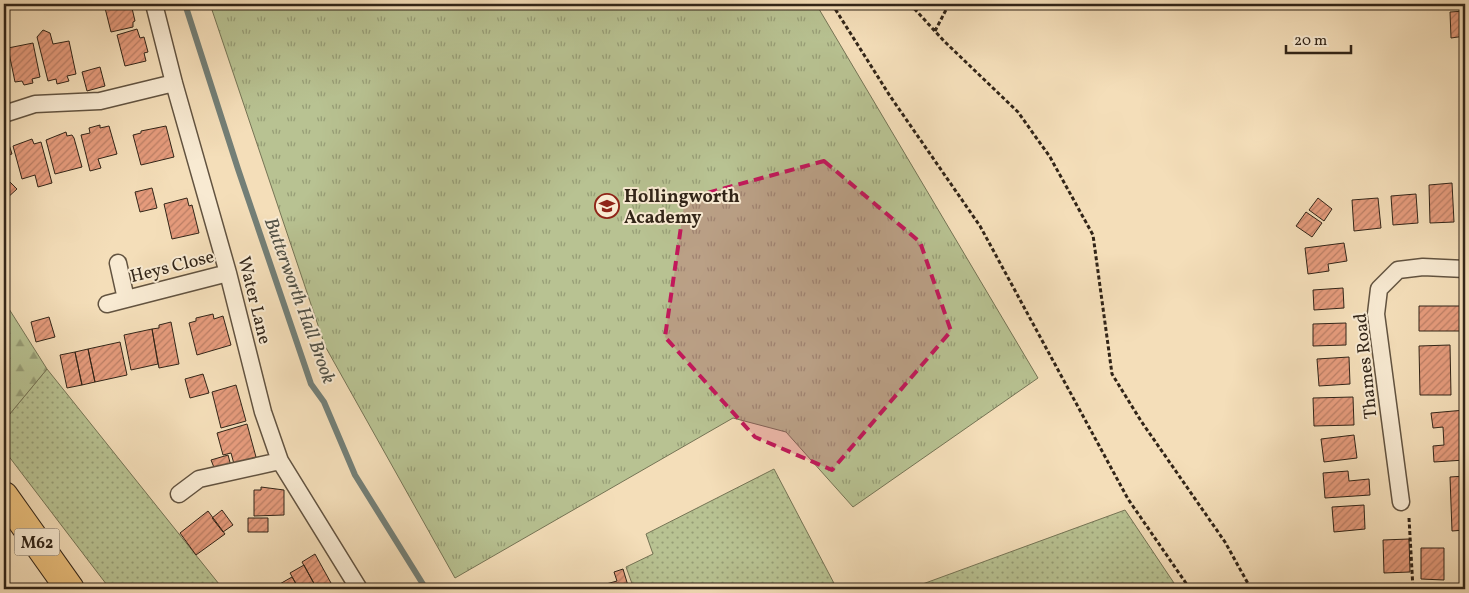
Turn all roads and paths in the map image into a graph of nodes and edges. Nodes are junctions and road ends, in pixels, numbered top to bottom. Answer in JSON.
{"nodes":[{"id":1,"x":154,"y":4,"type":"edge"},
{"id":2,"x":832,"y":4,"type":"edge"},
{"id":3,"x":910,"y":4,"type":"edge"},
{"id":4,"x":949,"y":4,"type":"edge"},
{"id":5,"x":935,"y":31,"type":"junction"},
{"id":6,"x":174,"y":82,"type":"junction"},
{"id":7,"x":4,"y":114,"type":"edge"},
{"id":8,"x":118,"y":263,"type":"dead end"},
{"id":9,"x":1465,"y":270,"type":"edge"},
{"id":10,"x":228,"y":273,"type":"junction"},
{"id":11,"x":126,"y":299,"type":"junction"},
{"id":12,"x":107,"y":304,"type":"dead end"},
{"id":13,"x":280,"y":461,"type":"junction"},
{"id":14,"x":179,"y":494,"type":"dead end"},
{"id":15,"x":4,"y":496,"type":"edge"},
{"id":16,"x":1401,"y":502,"type":"joint"},
{"id":17,"x":70,"y":589,"type":"edge"},
{"id":18,"x":359,"y":589,"type":"edge"},
{"id":19,"x":1190,"y":589,"type":"edge"},
{"id":20,"x":1251,"y":589,"type":"edge"},
{"id":21,"x":1413,"y":589,"type":"edge"}],
"edges":[{"from":1,"to":6,"type":"street","name":"Water Lane"},
{"from":2,"to":19,"type":"path"},
{"from":3,"to":5,"type":"path"},
{"from":4,"to":5,"type":"path"},
{"from":5,"to":20,"type":"path"},
{"from":6,"to":7,"type":"street"},
{"from":6,"to":10,"type":"street","name":"Water Lane"},
{"from":8,"to":11,"type":"street","name":"Heys Close"},
{"from":9,"to":16,"type":"street","name":"Thames Road"},
{"from":10,"to":11,"type":"street","name":"Heys Close"},
{"from":10,"to":13,"type":"street","name":"Water Lane"},
{"from":11,"to":12,"type":"street","name":"Heys Close"},
{"from":13,"to":14,"type":"street"},
{"from":13,"to":18,"type":"street","name":"Water Lane"},
{"from":15,"to":17,"type":"highway","number":"M62"},
{"from":16,"to":21,"type":"path"}]}
